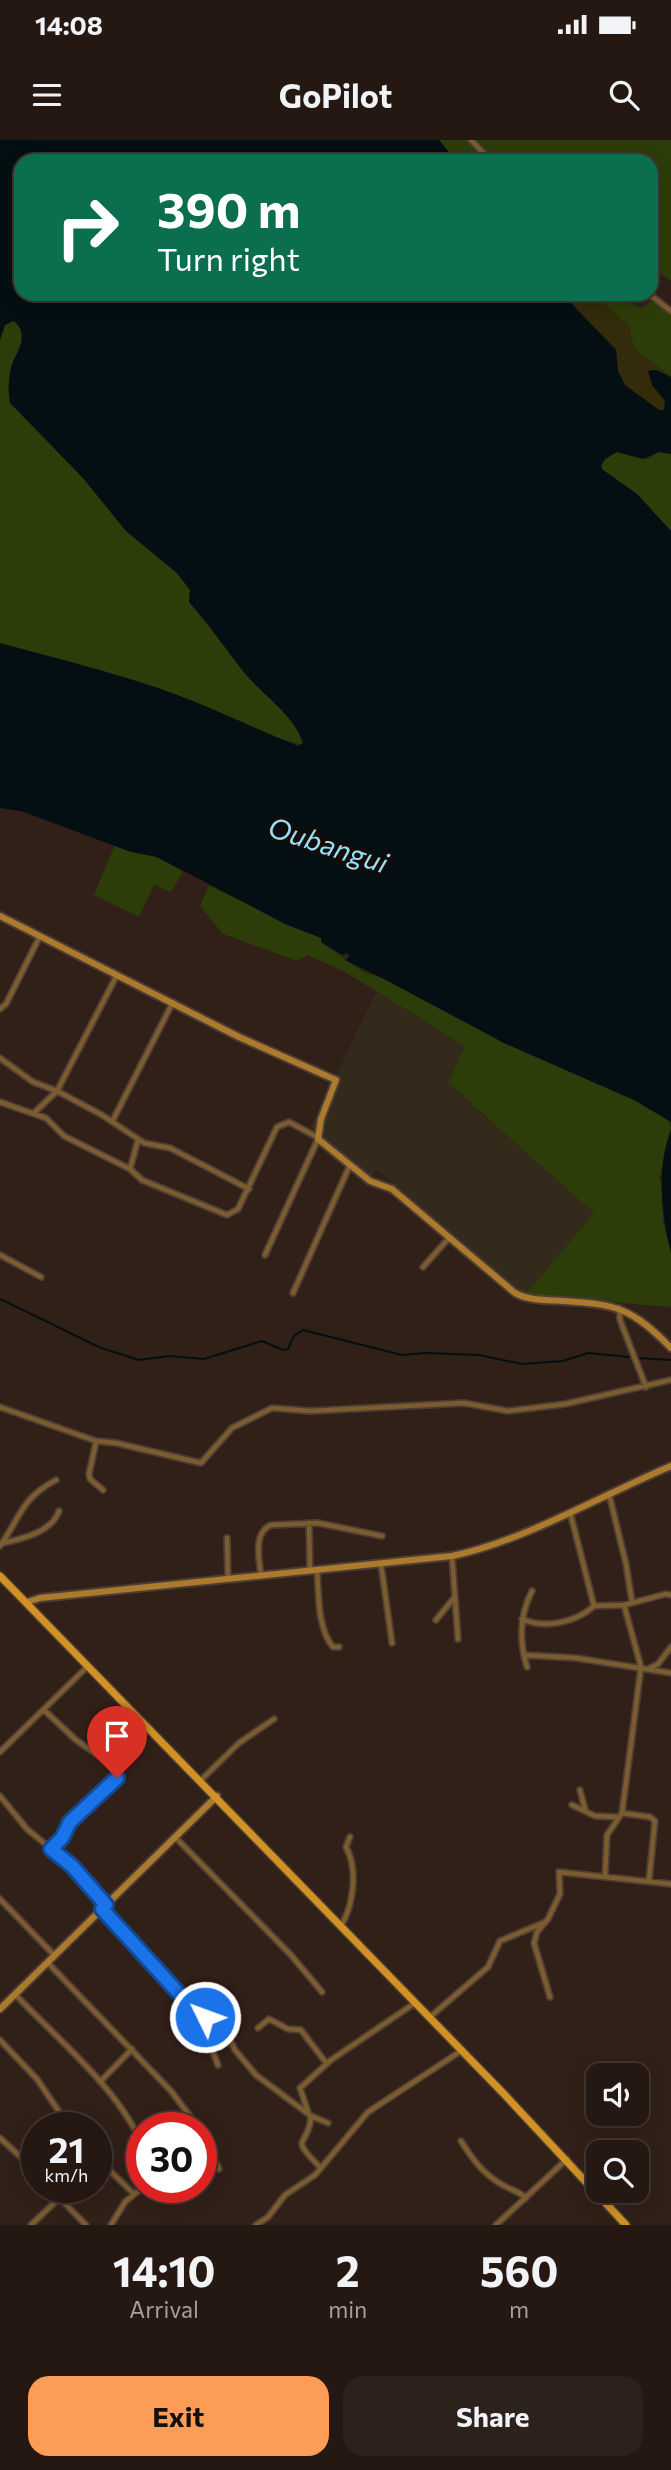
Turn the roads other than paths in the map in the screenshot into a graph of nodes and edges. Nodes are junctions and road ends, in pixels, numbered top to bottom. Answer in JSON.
{"nodes":[{"id":1,"x":471,"y":140,"type":"edge"},
{"id":2,"x":484,"y":154,"type":"edge"},
{"id":3,"x":0,"y":916,"type":"edge"},
{"id":4,"x":40,"y":936,"type":"junction"},
{"id":5,"x":117,"y":975,"type":"junction"},
{"id":6,"x":173,"y":1002,"type":"junction"},
{"id":7,"x":0,"y":1009,"type":"edge"},
{"id":8,"x":0,"y":1058,"type":"edge"},
{"id":9,"x":57,"y":1091,"type":"junction"},
{"id":10,"x":0,"y":1102,"type":"edge"},
{"id":11,"x":35,"y":1112,"type":"junction"},
{"id":12,"x":112,"y":1122,"type":"junction"},
{"id":13,"x":318,"y":1138,"type":"junction"},
{"id":14,"x":138,"y":1140,"type":"junction"},
{"id":15,"x":351,"y":1164,"type":"junction"},
{"id":16,"x":130,"y":1169,"type":"junction"},
{"id":17,"x":249,"y":1189,"type":"junction"},
{"id":18,"x":449,"y":1238,"type":"junction"},
{"id":19,"x":0,"y":1255,"type":"edge"},
{"id":20,"x":265,"y":1255,"type":"dead end"},
{"id":21,"x":423,"y":1267,"type":"dead end"},
{"id":22,"x":41,"y":1277,"type":"dead end"},
{"id":23,"x":293,"y":1293,"type":"dead end"},
{"id":24,"x":619,"y":1307,"type":"junction"},
{"id":25,"x":671,"y":1348,"type":"edge"},
{"id":26,"x":671,"y":1380,"type":"edge"},
{"id":27,"x":646,"y":1387,"type":"junction"},
{"id":28,"x":0,"y":1407,"type":"edge"},
{"id":29,"x":96,"y":1441,"type":"junction"},
{"id":30,"x":671,"y":1466,"type":"edge"},
{"id":31,"x":56,"y":1480,"type":"dead end"},
{"id":32,"x":103,"y":1490,"type":"dead end"},
{"id":33,"x":608,"y":1492,"type":"junction"},
{"id":34,"x":59,"y":1511,"type":"dead end"},
{"id":35,"x":569,"y":1511,"type":"junction"},
{"id":36,"x":309,"y":1523,"type":"junction"},
{"id":37,"x":382,"y":1536,"type":"dead end"},
{"id":38,"x":227,"y":1538,"type":"dead end"},
{"id":39,"x":1,"y":1544,"type":"edge"},
{"id":40,"x":452,"y":1556,"type":"junction"},
{"id":41,"x":381,"y":1564,"type":"junction"},
{"id":42,"x":314,"y":1570,"type":"junction"},
{"id":43,"x":261,"y":1575,"type":"junction"},
{"id":44,"x":0,"y":1576,"type":"edge"},
{"id":45,"x":228,"y":1578,"type":"junction"},
{"id":46,"x":532,"y":1591,"type":"dead end"},
{"id":47,"x":671,"y":1595,"type":"edge"},
{"id":48,"x":454,"y":1598,"type":"junction"},
{"id":49,"x":27,"y":1602,"type":"junction"},
{"id":50,"x":632,"y":1602,"type":"junction"},
{"id":51,"x":624,"y":1605,"type":"junction"},
{"id":52,"x":594,"y":1606,"type":"junction"},
{"id":53,"x":522,"y":1619,"type":"junction"},
{"id":54,"x":436,"y":1620,"type":"dead end"},
{"id":55,"x":457,"y":1639,"type":"dead end"},
{"id":56,"x":392,"y":1643,"type":"dead end"},
{"id":57,"x":339,"y":1647,"type":"dead end"},
{"id":58,"x":671,"y":1647,"type":"edge"},
{"id":59,"x":524,"y":1656,"type":"junction"},
{"id":60,"x":88,"y":1665,"type":"junction"},
{"id":61,"x":527,"y":1667,"type":"dead end"},
{"id":62,"x":641,"y":1667,"type":"junction"},
{"id":63,"x":649,"y":1669,"type":"junction"},
{"id":64,"x":671,"y":1673,"type":"edge"},
{"id":65,"x":44,"y":1710,"type":"junction"},
{"id":66,"x":274,"y":1718,"type":"dead end"},
{"id":67,"x":0,"y":1752,"type":"edge"},
{"id":68,"x":201,"y":1780,"type":"junction"},
{"id":69,"x":580,"y":1790,"type":"dead end"},
{"id":70,"x":0,"y":1796,"type":"edge"},
{"id":71,"x":217,"y":1796,"type":"junction"},
{"id":72,"x":572,"y":1805,"type":"dead end"},
{"id":73,"x":585,"y":1809,"type":"junction"},
{"id":74,"x":619,"y":1815,"type":"junction"},
{"id":75,"x":175,"y":1837,"type":"junction"},
{"id":76,"x":350,"y":1837,"type":"dead end"},
{"id":77,"x":51,"y":1849,"type":"junction"},
{"id":78,"x":605,"y":1876,"type":"junction"},
{"id":79,"x":649,"y":1880,"type":"junction"},
{"id":80,"x":671,"y":1884,"type":"edge"},
{"id":81,"x":0,"y":1899,"type":"edge"},
{"id":82,"x":104,"y":1907,"type":"junction"},
{"id":83,"x":547,"y":1922,"type":"junction"},
{"id":84,"x":341,"y":1926,"type":"junction"},
{"id":85,"x":54,"y":1955,"type":"junction"},
{"id":86,"x":47,"y":1962,"type":"junction"},
{"id":87,"x":322,"y":1992,"type":"dead end"},
{"id":88,"x":15,"y":1994,"type":"junction"},
{"id":89,"x":550,"y":1997,"type":"dead end"},
{"id":90,"x":416,"y":2003,"type":"junction"},
{"id":91,"x":0,"y":2009,"type":"edge"},
{"id":92,"x":205,"y":2017,"type":"junction"},
{"id":93,"x":430,"y":2018,"type":"junction"},
{"id":94,"x":258,"y":2028,"type":"dead end"},
{"id":95,"x":0,"y":2040,"type":"edge"},
{"id":96,"x":132,"y":2049,"type":"junction"},
{"id":97,"x":461,"y":2051,"type":"junction"},
{"id":98,"x":327,"y":2064,"type":"junction"},
{"id":99,"x":218,"y":2065,"type":"dead end"},
{"id":100,"x":100,"y":2082,"type":"junction"},
{"id":101,"x":59,"y":2112,"type":"edge"},
{"id":102,"x":187,"y":2112,"type":"edge"},
{"id":103,"x":309,"y":2114,"type":"junction"},
{"id":104,"x":126,"y":2115,"type":"edge"},
{"id":105,"x":328,"y":2123,"type":"dead end"},
{"id":106,"x":0,"y":2138,"type":"edge"},
{"id":107,"x":461,"y":2141,"type":"dead end"},
{"id":108,"x":21,"y":2157,"type":"edge"},
{"id":109,"x":567,"y":2160,"type":"junction"},
{"id":110,"x":217,"y":2164,"type":"edge"},
{"id":111,"x":320,"y":2167,"type":"junction"},
{"id":112,"x":219,"y":2169,"type":"dead end"},
{"id":113,"x":112,"y":2173,"type":"edge"},
{"id":114,"x":126,"y":2186,"type":"edge"},
{"id":115,"x":526,"y":2198,"type":"junction"},
{"id":116,"x":126,"y":2201,"type":"edge"},
{"id":117,"x":55,"y":2203,"type":"edge"},
{"id":118,"x":65,"y":2203,"type":"edge"},
{"id":119,"x":32,"y":2225,"type":"edge"},
{"id":120,"x":86,"y":2225,"type":"edge"},
{"id":121,"x":111,"y":2225,"type":"edge"},
{"id":122,"x":256,"y":2225,"type":"edge"},
{"id":123,"x":496,"y":2225,"type":"edge"},
{"id":124,"x":626,"y":2225,"type":"edge"}],
"edges":[{"from":1,"to":2,"type":"street"},
{"from":3,"to":4,"type":"street"},
{"from":4,"to":5,"type":"street"},
{"from":4,"to":7,"type":"street"},
{"from":5,"to":6,"type":"street"},
{"from":5,"to":9,"type":"street"},
{"from":6,"to":12,"type":"street"},
{"from":6,"to":13,"type":"street"},
{"from":8,"to":9,"type":"street"},
{"from":9,"to":11,"type":"street"},
{"from":9,"to":12,"type":"street"},
{"from":10,"to":11,"type":"street"},
{"from":11,"to":16,"type":"street"},
{"from":12,"to":14,"type":"street"},
{"from":13,"to":15,"type":"street"},
{"from":13,"to":17,"type":"street"},
{"from":13,"to":20,"type":"street"},
{"from":14,"to":16,"type":"street"},
{"from":14,"to":17,"type":"street"},
{"from":15,"to":18,"type":"street"},
{"from":15,"to":23,"type":"street"},
{"from":16,"to":17,"type":"street"},
{"from":18,"to":21,"type":"street"},
{"from":18,"to":24,"type":"street"},
{"from":19,"to":22,"type":"street"},
{"from":24,"to":25,"type":"street"},
{"from":24,"to":27,"type":"street"},
{"from":26,"to":27,"type":"street"},
{"from":27,"to":29,"type":"street"},
{"from":28,"to":29,"type":"street"},
{"from":29,"to":32,"type":"street"},
{"from":30,"to":33,"type":"street"},
{"from":31,"to":39,"type":"street"},
{"from":33,"to":35,"type":"street"},
{"from":33,"to":50,"type":"street"},
{"from":34,"to":39,"type":"street"},
{"from":35,"to":40,"type":"street"},
{"from":35,"to":52,"type":"street"},
{"from":36,"to":37,"type":"street"},
{"from":36,"to":42,"type":"street"},
{"from":36,"to":43,"type":"street"},
{"from":38,"to":45,"type":"street"},
{"from":40,"to":41,"type":"street"},
{"from":40,"to":48,"type":"street"},
{"from":41,"to":42,"type":"street"},
{"from":41,"to":56,"type":"street"},
{"from":42,"to":43,"type":"street"},
{"from":42,"to":57,"type":"street"},
{"from":43,"to":45,"type":"street"},
{"from":44,"to":49,"type":"main road"},
{"from":45,"to":49,"type":"street"},
{"from":46,"to":53,"type":"street"},
{"from":47,"to":50,"type":"street"},
{"from":48,"to":54,"type":"street"},
{"from":48,"to":55,"type":"street"},
{"from":49,"to":60,"type":"main road"},
{"from":50,"to":51,"type":"street"},
{"from":51,"to":52,"type":"street"},
{"from":51,"to":62,"type":"street"},
{"from":52,"to":53,"type":"street"},
{"from":53,"to":59,"type":"street"},
{"from":58,"to":63,"type":"street"},
{"from":59,"to":61,"type":"street"},
{"from":59,"to":62,"type":"street"},
{"from":60,"to":65,"type":"street"},
{"from":60,"to":68,"type":"main road"},
{"from":62,"to":63,"type":"street"},
{"from":62,"to":74,"type":"street"},
{"from":63,"to":64,"type":"street"},
{"from":65,"to":67,"type":"street"},
{"from":65,"to":77,"type":"street"},
{"from":66,"to":68,"type":"street"},
{"from":68,"to":71,"type":"main road"},
{"from":69,"to":73,"type":"street"},
{"from":70,"to":77,"type":"street"},
{"from":71,"to":75,"type":"street"},
{"from":71,"to":84,"type":"main road"},
{"from":72,"to":73,"type":"street"},
{"from":73,"to":74,"type":"street"},
{"from":74,"to":78,"type":"street"},
{"from":74,"to":79,"type":"street"},
{"from":75,"to":82,"type":"street"},
{"from":75,"to":87,"type":"street"},
{"from":76,"to":84,"type":"street"},
{"from":77,"to":82,"type":"street"},
{"from":78,"to":79,"type":"street"},
{"from":78,"to":83,"type":"street"},
{"from":79,"to":80,"type":"street"},
{"from":81,"to":85,"type":"street"},
{"from":82,"to":85,"type":"street"},
{"from":82,"to":92,"type":"street"},
{"from":83,"to":89,"type":"street"},
{"from":83,"to":93,"type":"street"},
{"from":84,"to":90,"type":"main road"},
{"from":85,"to":86,"type":"street"},
{"from":86,"to":88,"type":"street"},
{"from":86,"to":96,"type":"street"},
{"from":88,"to":91,"type":"street"},
{"from":88,"to":100,"type":"street"},
{"from":90,"to":93,"type":"main road"},
{"from":90,"to":98,"type":"street"},
{"from":92,"to":99,"type":"street"},
{"from":92,"to":103,"type":"street"},
{"from":93,"to":97,"type":"main road"},
{"from":94,"to":98,"type":"street"},
{"from":95,"to":101,"type":"street"},
{"from":96,"to":100,"type":"street"},
{"from":96,"to":102,"type":"street"},
{"from":97,"to":109,"type":"main road"},
{"from":97,"to":111,"type":"street"},
{"from":98,"to":103,"type":"street"},
{"from":100,"to":104,"type":"street"},
{"from":103,"to":105,"type":"street"},
{"from":103,"to":111,"type":"street"},
{"from":106,"to":108,"type":"street"},
{"from":107,"to":115,"type":"street"},
{"from":109,"to":115,"type":"street"},
{"from":109,"to":124,"type":"main road"},
{"from":110,"to":112,"type":"street"},
{"from":111,"to":122,"type":"street"},
{"from":113,"to":114,"type":"street"},
{"from":115,"to":123,"type":"street"},
{"from":116,"to":121,"type":"street"},
{"from":117,"to":119,"type":"street"},
{"from":118,"to":120,"type":"street"}]}
